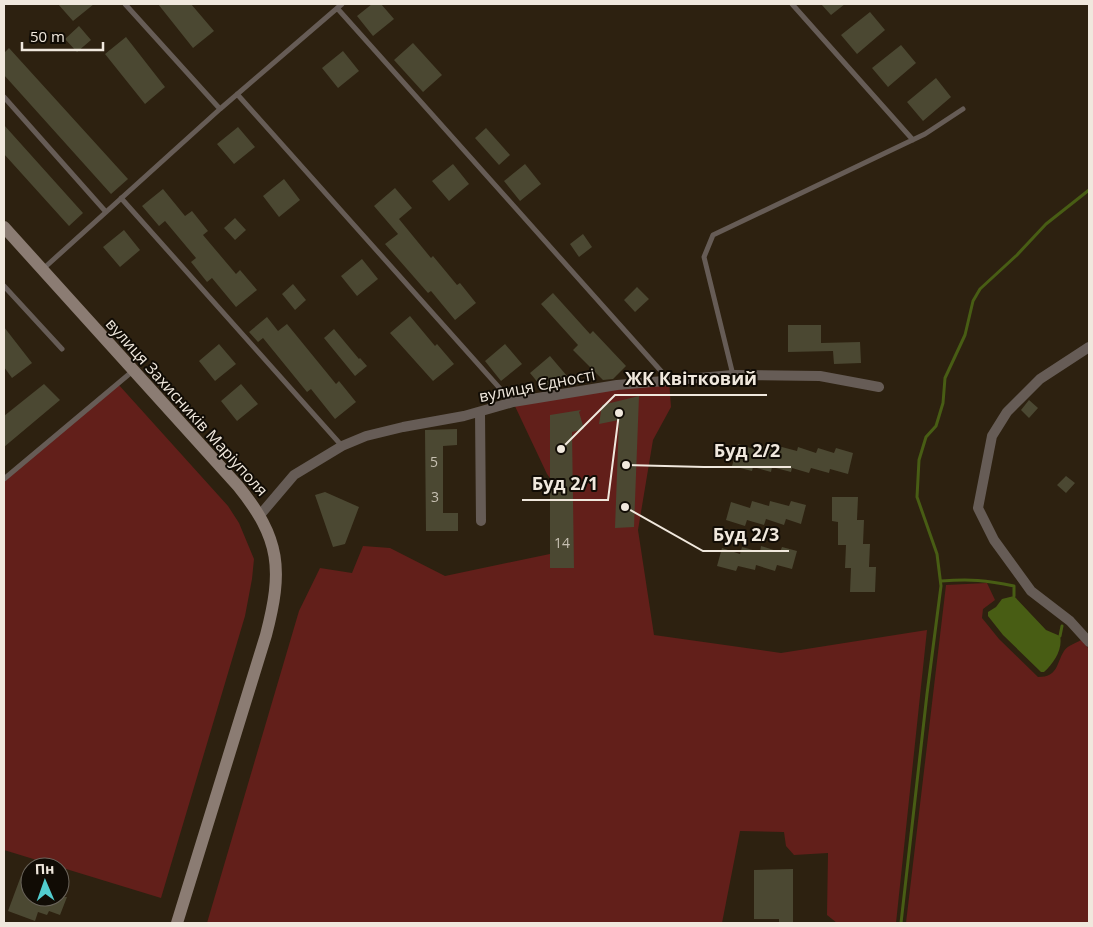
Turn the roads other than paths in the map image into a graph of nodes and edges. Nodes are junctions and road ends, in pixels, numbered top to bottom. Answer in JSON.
{"nodes":[{"id":1,"x":125,"y":4,"type":"edge"},
{"id":2,"x":342,"y":4,"type":"edge"},
{"id":3,"x":792,"y":4,"type":"edge"},
{"id":4,"x":337,"y":8,"type":"junction"},
{"id":5,"x":237,"y":94,"type":"junction"},
{"id":6,"x":4,"y":97,"type":"edge"},
{"id":7,"x":220,"y":109,"type":"junction"},
{"id":8,"x":963,"y":109,"type":"dead end"},
{"id":9,"x":913,"y":140,"type":"junction"},
{"id":10,"x":121,"y":198,"type":"junction"},
{"id":11,"x":106,"y":212,"type":"junction"},
{"id":12,"x":4,"y":227,"type":"edge"},
{"id":13,"x":42,"y":270,"type":"junction"},
{"id":14,"x":4,"y":286,"type":"edge"},
{"id":15,"x":1089,"y":347,"type":"edge"},
{"id":16,"x":62,"y":349,"type":"dead end"},
{"id":17,"x":134,"y":370,"type":"junction"},
{"id":18,"x":733,"y":375,"type":"junction"},
{"id":19,"x":669,"y":380,"type":"junction"},
{"id":20,"x":880,"y":386,"type":"dead end"},
{"id":21,"x":513,"y":402,"type":"junction"},
{"id":22,"x":480,"y":412,"type":"junction"},
{"id":23,"x":342,"y":446,"type":"junction"},
{"id":24,"x":4,"y":479,"type":"edge"},
{"id":25,"x":260,"y":515,"type":"junction"},
{"id":26,"x":480,"y":521,"type":"dead end"},
{"id":27,"x":1089,"y":642,"type":"edge"},
{"id":28,"x":177,"y":923,"type":"edge"}],
"edges":[{"from":1,"to":7,"type":"lane"},
{"from":2,"to":4,"type":"lane"},
{"from":3,"to":9,"type":"lane"},
{"from":4,"to":5,"type":"lane"},
{"from":4,"to":19,"type":"lane"},
{"from":5,"to":7,"type":"lane"},
{"from":5,"to":21,"type":"lane"},
{"from":6,"to":11,"type":"lane"},
{"from":7,"to":10,"type":"lane"},
{"from":8,"to":9,"type":"lane"},
{"from":9,"to":18,"type":"lane"},
{"from":10,"to":11,"type":"lane"},
{"from":10,"to":23,"type":"lane"},
{"from":11,"to":13,"type":"lane"},
{"from":12,"to":13,"type":"main road","name":"вулиця Захисників Маріуполя"},
{"from":13,"to":17,"type":"main road","name":"вулиця Захисників Маріуполя"},
{"from":14,"to":16,"type":"lane"},
{"from":15,"to":27,"type":"street"},
{"from":17,"to":24,"type":"lane"},
{"from":17,"to":25,"type":"main road","name":"вулиця Захисників Маріуполя"},
{"from":18,"to":19,"type":"street","name":"вулиця Єдності"},
{"from":18,"to":20,"type":"street","name":"вулиця Єдності"},
{"from":19,"to":21,"type":"street","name":"вулиця Єдності"},
{"from":21,"to":22,"type":"street","name":"вулиця Єдності"},
{"from":22,"to":23,"type":"street","name":"вулиця Єдності"},
{"from":22,"to":26,"type":"street"},
{"from":23,"to":25,"type":"street","name":"вулиця Єдності"},
{"from":25,"to":28,"type":"main road","name":"вулиця Захисників Маріуполя"}]}
